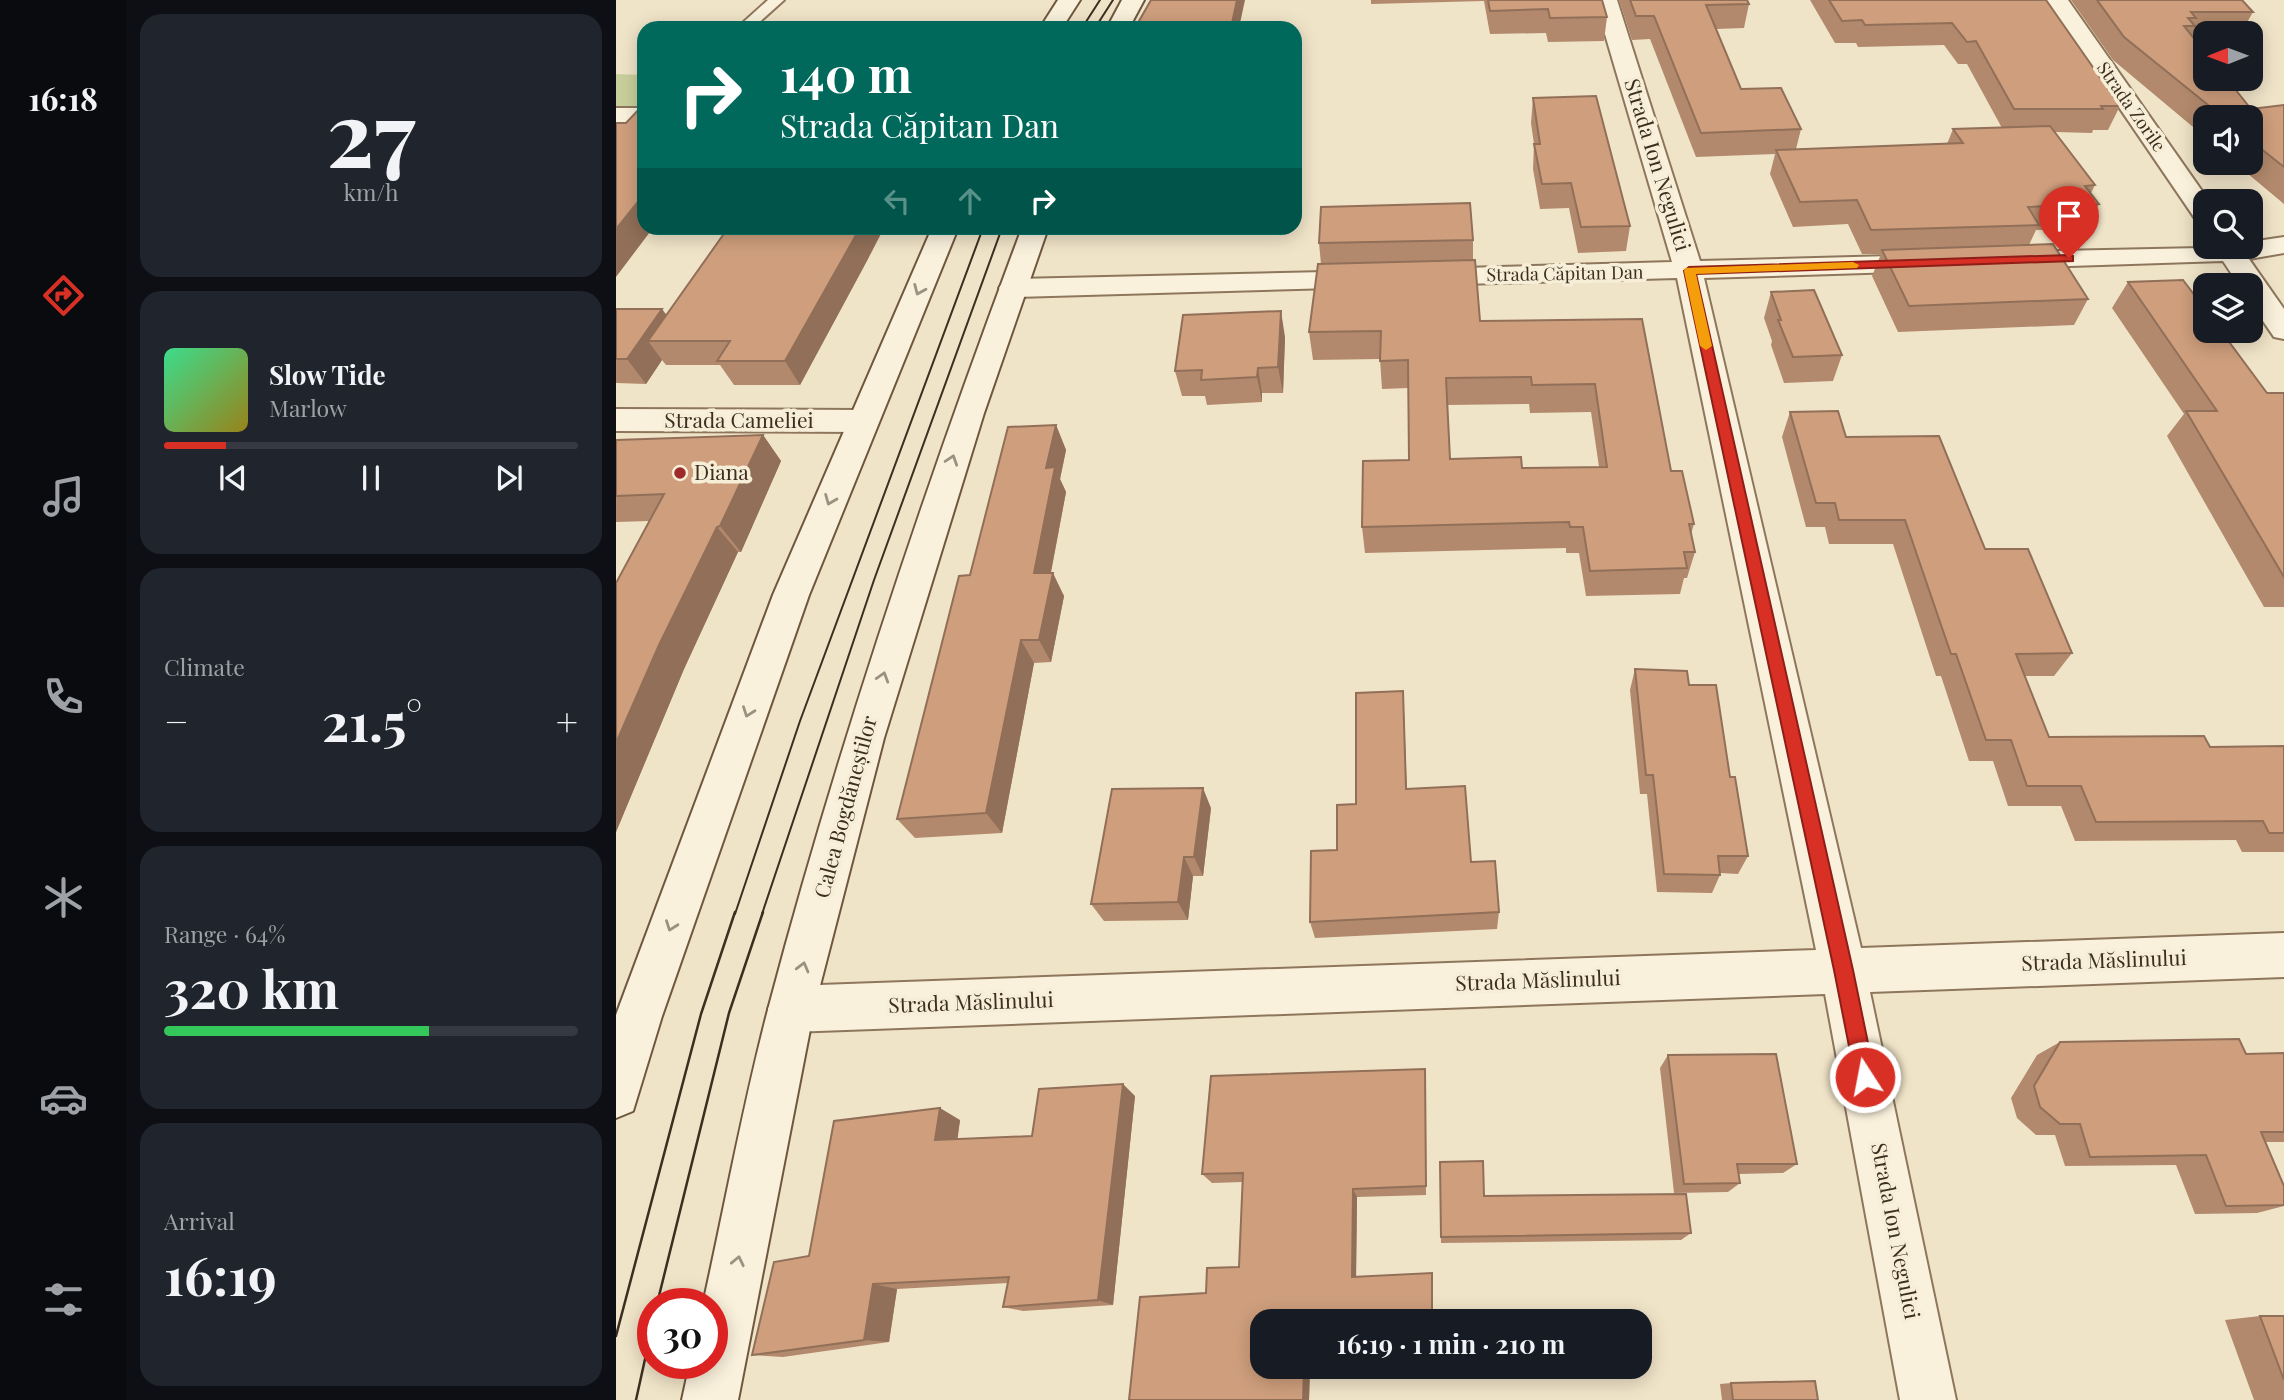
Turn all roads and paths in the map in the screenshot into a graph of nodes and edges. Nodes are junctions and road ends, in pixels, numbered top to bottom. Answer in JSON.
{"nodes":[{"id":1,"x":777,"y":0,"type":"edge"},
{"id":2,"x":1069,"y":0,"type":"edge"},
{"id":3,"x":1133,"y":0,"type":"edge"},
{"id":4,"x":1606,"y":0,"type":"edge"},
{"id":5,"x":2057,"y":0,"type":"edge"},
{"id":6,"x":752,"y":21,"type":"edge"},
{"id":7,"x":1056,"y":21,"type":"edge"},
{"id":8,"x":1122,"y":21,"type":"edge"},
{"id":9,"x":616,"y":115,"type":"edge"},
{"id":10,"x":637,"y":115,"type":"edge"},
{"id":11,"x":2193,"y":197,"type":"edge"},
{"id":12,"x":942,"y":235,"type":"edge"},
{"id":13,"x":1032,"y":235,"type":"edge"},
{"id":14,"x":2284,"y":245,"type":"edge"},
{"id":15,"x":2263,"y":247,"type":"edge"},
{"id":16,"x":2193,"y":252,"type":"edge"},
{"id":17,"x":2236,"y":259,"type":"edge"},
{"id":18,"x":1981,"y":261,"type":"edge"},
{"id":19,"x":1954,"y":262,"type":"edge"},
{"id":20,"x":1689,"y":271,"type":"junction"},
{"id":21,"x":1013,"y":288,"type":"junction"},
{"id":22,"x":2284,"y":330,"type":"edge"},
{"id":23,"x":616,"y":420,"type":"edge"},
{"id":24,"x":862,"y":421,"type":"junction"},
{"id":25,"x":2284,"y":955,"type":"edge"},
{"id":26,"x":1843,"y":970,"type":"junction"},
{"id":27,"x":791,"y":1009,"type":"junction"},
{"id":28,"x":628,"y":1017,"type":"edge"},
{"id":29,"x":616,"y":1094,"type":"edge"},
{"id":30,"x":710,"y":1400,"type":"edge"},
{"id":31,"x":1928,"y":1400,"type":"edge"}],
"edges":[{"from":1,"to":6,"type":"lane"},
{"from":2,"to":7,"type":"street"},
{"from":3,"to":8,"type":"street"},
{"from":4,"to":20,"type":"street","name":"Strada Ion Negulici"},
{"from":5,"to":11,"type":"street","name":"Strada Zorile"},
{"from":9,"to":10,"type":"street"},
{"from":12,"to":24,"type":"street","one_way":true},
{"from":13,"to":21,"type":"street","name":"Calea Bogdăneștilor"},
{"from":14,"to":15,"type":"street"},
{"from":16,"to":18,"type":"street"},
{"from":17,"to":22,"type":"street"},
{"from":19,"to":20,"type":"street","name":"Strada Căpitan Dan"},
{"from":20,"to":21,"type":"street","name":"Strada Căpitan Dan"},
{"from":20,"to":26,"type":"street","name":"Strada Ion Negulici"},
{"from":27,"to":21,"type":"street","name":"Calea Bogdăneștilor","one_way":true},
{"from":23,"to":24,"type":"street","name":"Strada Cameliei"},
{"from":24,"to":28,"type":"street","one_way":true},
{"from":25,"to":26,"type":"street","name":"Strada Măslinului"},
{"from":26,"to":27,"type":"street","name":"Strada Măslinului"},
{"from":26,"to":31,"type":"street","name":"Strada Ion Negulici"},
{"from":30,"to":27,"type":"street","name":"Calea Bogdăneștilor","one_way":true},
{"from":28,"to":29,"type":"street"}]}
